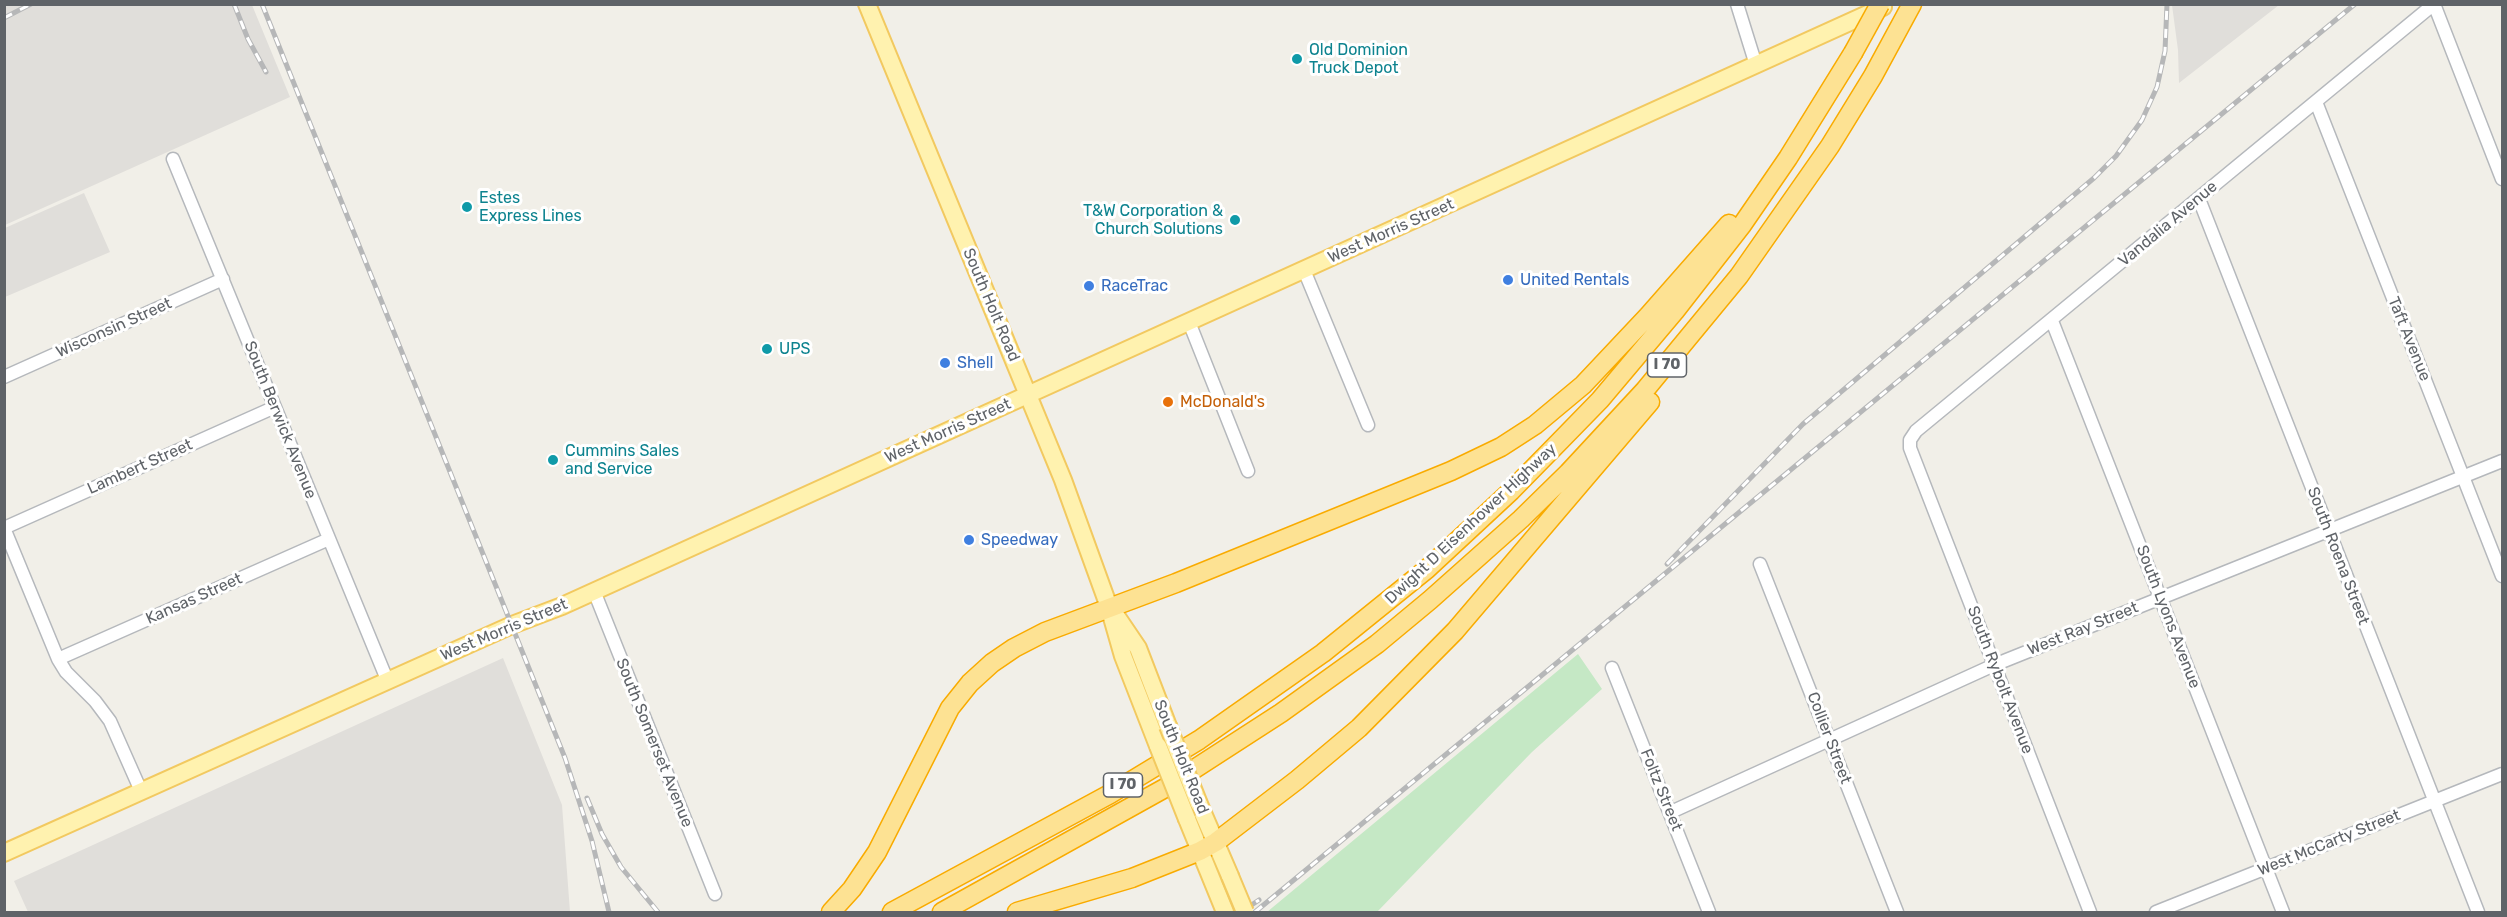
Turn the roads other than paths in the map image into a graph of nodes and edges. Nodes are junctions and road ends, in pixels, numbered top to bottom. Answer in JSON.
{"nodes":[{"id":1,"x":867,"y":4,"type":"edge"},
{"id":2,"x":1737,"y":4,"type":"edge"},
{"id":3,"x":1880,"y":4,"type":"edge"},
{"id":4,"x":1888,"y":4,"type":"edge"},
{"id":5,"x":1912,"y":4,"type":"edge"},
{"id":6,"x":2434,"y":4,"type":"edge"},
{"id":7,"x":1756,"y":65,"type":"junction"},
{"id":8,"x":2316,"y":102,"type":"junction"},
{"id":9,"x":1788,"y":158,"type":"junction"},
{"id":10,"x":174,"y":159,"type":"dead end"},
{"id":11,"x":2502,"y":179,"type":"edge"},
{"id":12,"x":2199,"y":199,"type":"junction"},
{"id":13,"x":1304,"y":270,"type":"junction"},
{"id":14,"x":223,"y":279,"type":"junction"},
{"id":15,"x":1717,"y":303,"type":"junction"},
{"id":16,"x":2052,"y":321,"type":"junction"},
{"id":17,"x":1189,"y":322,"type":"junction"},
{"id":18,"x":4,"y":377,"type":"edge"},
{"id":19,"x":1028,"y":395,"type":"junction"},
{"id":20,"x":275,"y":407,"type":"junction"},
{"id":21,"x":1368,"y":425,"type":"dead end"},
{"id":22,"x":1910,"y":448,"type":"joint"},
{"id":23,"x":2502,"y":461,"type":"edge"},
{"id":24,"x":1248,"y":471,"type":"dead end"},
{"id":25,"x":2464,"y":477,"type":"junction"},
{"id":26,"x":4,"y":528,"type":"edge"},
{"id":27,"x":2328,"y":531,"type":"junction"},
{"id":28,"x":329,"y":539,"type":"junction"},
{"id":29,"x":1760,"y":564,"type":"dead end"},
{"id":30,"x":2502,"y":576,"type":"edge"},
{"id":31,"x":594,"y":591,"type":"junction"},
{"id":32,"x":2161,"y":598,"type":"junction"},
{"id":33,"x":1109,"y":607,"type":"junction"},
{"id":34,"x":58,"y":659,"type":"junction"},
{"id":35,"x":1994,"y":665,"type":"junction"},
{"id":36,"x":1612,"y":668,"type":"dead end"},
{"id":37,"x":388,"y":681,"type":"junction"},
{"id":38,"x":1830,"y":740,"type":"junction"},
{"id":39,"x":2502,"y":774,"type":"edge"},
{"id":40,"x":141,"y":790,"type":"junction"},
{"id":41,"x":2434,"y":800,"type":"junction"},
{"id":42,"x":1671,"y":812,"type":"junction"},
{"id":43,"x":1208,"y":847,"type":"junction"},
{"id":44,"x":4,"y":853,"type":"edge"},
{"id":45,"x":2266,"y":868,"type":"junction"},
{"id":46,"x":715,"y":894,"type":"dead end"},
{"id":47,"x":831,"y":912,"type":"edge"},
{"id":48,"x":892,"y":912,"type":"edge"},
{"id":49,"x":942,"y":912,"type":"edge"},
{"id":50,"x":1017,"y":912,"type":"edge"},
{"id":51,"x":1225,"y":912,"type":"edge"},
{"id":52,"x":1245,"y":912,"type":"edge"},
{"id":53,"x":1709,"y":912,"type":"edge"},
{"id":54,"x":1897,"y":912,"type":"edge"},
{"id":55,"x":2090,"y":912,"type":"edge"},
{"id":56,"x":2156,"y":912,"type":"edge"},
{"id":57,"x":2283,"y":912,"type":"edge"},
{"id":58,"x":2478,"y":912,"type":"edge"}],
"edges":[{"from":1,"to":19,"type":"main road","name":"South Holt Road"},
{"from":2,"to":7,"type":"street"},
{"from":3,"to":9,"type":"highway","name":"Dwight D Eisenhower Highway","number":"I 70","bridge":true},
{"from":4,"to":7,"type":"main road","name":"West Morris Street"},
{"from":5,"to":15,"type":"highway","name":"Dwight D Eisenhower Highway","number":"I 70"},
{"from":6,"to":8,"type":"street","name":"Vandalia Avenue"},
{"from":6,"to":11,"type":"street"},
{"from":7,"to":13,"type":"main road","name":"West Morris Street"},
{"from":8,"to":12,"type":"street","name":"Vandalia Avenue"},
{"from":8,"to":25,"type":"street","name":"Taft Avenue"},
{"from":9,"to":33,"type":"highway"},
{"from":9,"to":48,"type":"highway","name":"Dwight D Eisenhower Highway","number":"I 70"},
{"from":10,"to":14,"type":"street","name":"South Berwick Avenue"},
{"from":12,"to":16,"type":"street","name":"Vandalia Avenue"},
{"from":12,"to":27,"type":"street","name":"South Roena Street"},
{"from":13,"to":17,"type":"main road","name":"West Morris Street"},
{"from":13,"to":21,"type":"street"},
{"from":14,"to":18,"type":"street","name":"Wisconsin Street"},
{"from":14,"to":20,"type":"street","name":"South Berwick Avenue"},
{"from":15,"to":43,"type":"highway"},
{"from":15,"to":49,"type":"highway","name":"Dwight D Eisenhower Highway","number":"I 70"},
{"from":16,"to":22,"type":"street","name":"Vandalia Avenue"},
{"from":16,"to":32,"type":"street","name":"South Lyons Avenue"},
{"from":17,"to":19,"type":"main road","name":"West Morris Street"},
{"from":17,"to":24,"type":"street"},
{"from":19,"to":31,"type":"main road","name":"West Morris Street"},
{"from":19,"to":33,"type":"main road","name":"South Holt Road"},
{"from":20,"to":26,"type":"street","name":"Lambert Street"},
{"from":20,"to":28,"type":"street","name":"South Berwick Avenue"},
{"from":22,"to":35,"type":"street","name":"South Rybolt Avenue"},
{"from":23,"to":25,"type":"street","name":"West Ray Street"},
{"from":25,"to":27,"type":"street","name":"West Ray Street"},
{"from":25,"to":30,"type":"street","name":"Taft Avenue"},
{"from":26,"to":34,"type":"street"},
{"from":27,"to":32,"type":"street","name":"West Ray Street"},
{"from":27,"to":41,"type":"street","name":"South Roena Street"},
{"from":28,"to":34,"type":"street","name":"Kansas Street"},
{"from":28,"to":37,"type":"street","name":"South Berwick Avenue"},
{"from":29,"to":38,"type":"street","name":"Collier Street"},
{"from":31,"to":37,"type":"main road","name":"West Morris Street"},
{"from":31,"to":46,"type":"street","name":"South Somerset Avenue"},
{"from":32,"to":35,"type":"street","name":"West Ray Street"},
{"from":32,"to":45,"type":"street","name":"South Lyons Avenue"},
{"from":33,"to":43,"type":"main road","name":"South Holt Road","bridge":true},
{"from":33,"to":43,"type":"main road","name":"South Holt Road","bridge":true},
{"from":33,"to":47,"type":"highway"},
{"from":34,"to":40,"type":"street"},
{"from":35,"to":38,"type":"street","name":"West Ray Street"},
{"from":35,"to":55,"type":"street","name":"South Rybolt Avenue"},
{"from":36,"to":42,"type":"street","name":"Foltz Street"},
{"from":37,"to":40,"type":"main road","name":"West Morris Street"},
{"from":38,"to":42,"type":"street","name":"West Ray Street"},
{"from":38,"to":54,"type":"street","name":"Collier Street"},
{"from":39,"to":41,"type":"street","name":"West McCarty Street"},
{"from":40,"to":44,"type":"main road","name":"West Morris Street"},
{"from":41,"to":45,"type":"street","name":"West McCarty Street"},
{"from":41,"to":58,"type":"street","name":"South Roena Street"},
{"from":42,"to":53,"type":"street","name":"Foltz Street"},
{"from":43,"to":50,"type":"highway"},
{"from":43,"to":51,"type":"main road","name":"South Holt Road"},
{"from":43,"to":52,"type":"main road","name":"South Holt Road","bridge":true},
{"from":45,"to":56,"type":"street","name":"West McCarty Street"},
{"from":45,"to":57,"type":"street","name":"South Lyons Avenue"}]}
